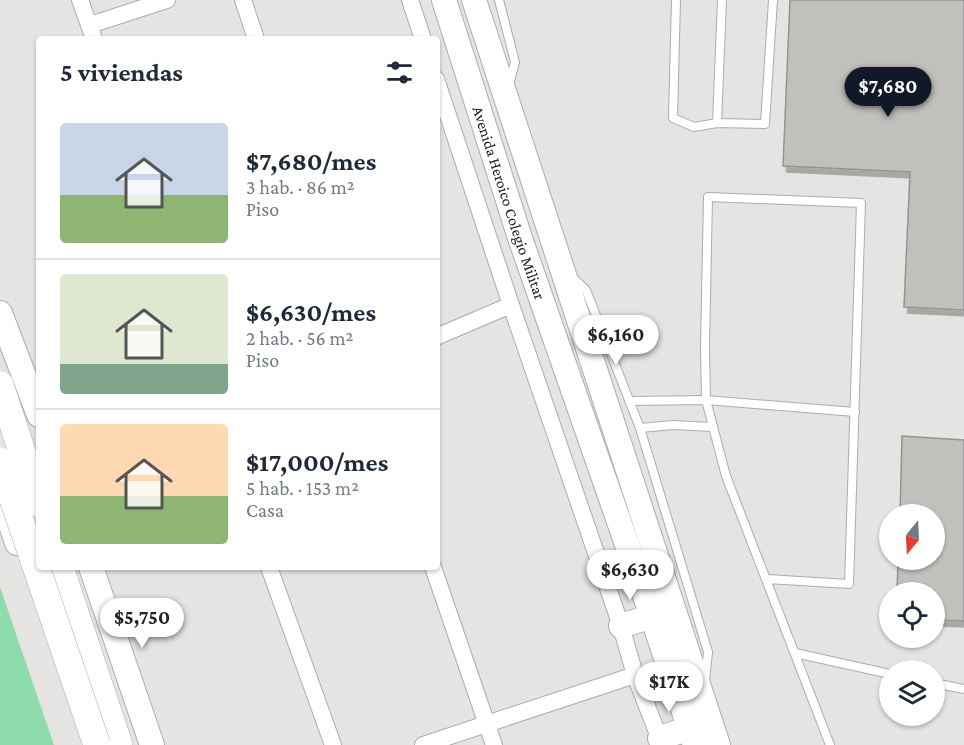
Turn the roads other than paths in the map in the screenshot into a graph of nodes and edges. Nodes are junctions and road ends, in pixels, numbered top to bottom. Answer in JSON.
{"nodes":[{"id":1,"x":80,"y":0,"type":"edge"},
{"id":2,"x":167,"y":0,"type":"edge"},
{"id":3,"x":243,"y":0,"type":"edge"},
{"id":4,"x":411,"y":0,"type":"edge"},
{"id":5,"x":444,"y":0,"type":"edge"},
{"id":6,"x":474,"y":0,"type":"edge"},
{"id":7,"x":499,"y":0,"type":"edge"},
{"id":8,"x":676,"y":0,"type":"edge"},
{"id":9,"x":722,"y":0,"type":"edge"},
{"id":10,"x":773,"y":0,"type":"edge"},
{"id":11,"x":92,"y":32,"type":"edge"},
{"id":12,"x":255,"y":36,"type":"edge"},
{"id":13,"x":422,"y":36,"type":"edge"},
{"id":14,"x":440,"y":91,"type":"edge"},
{"id":15,"x":506,"y":97,"type":"junction"},
{"id":16,"x":717,"y":123,"type":"junction"},
{"id":17,"x":561,"y":267,"type":"junction"},
{"id":18,"x":511,"y":305,"type":"junction"},
{"id":19,"x":0,"y":314,"type":"edge"},
{"id":20,"x":440,"y":335,"type":"edge"},
{"id":21,"x":0,"y":385,"type":"edge"},
{"id":22,"x":706,"y":400,"type":"junction"},
{"id":23,"x":629,"y":401,"type":"junction"},
{"id":24,"x":36,"y":407,"type":"edge"},
{"id":25,"x":855,"y":412,"type":"junction"},
{"id":26,"x":712,"y":427,"type":"junction"},
{"id":27,"x":640,"y":428,"type":"junction"},
{"id":28,"x":0,"y":461,"type":"edge"},
{"id":29,"x":36,"y":484,"type":"edge"},
{"id":30,"x":36,"y":494,"type":"edge"},
{"id":31,"x":0,"y":501,"type":"edge"},
{"id":32,"x":36,"y":512,"type":"edge"},
{"id":33,"x":3,"y":519,"type":"edge"},
{"id":34,"x":36,"y":566,"type":"edge"},
{"id":35,"x":37,"y":570,"type":"edge"},
{"id":36,"x":61,"y":570,"type":"edge"},
{"id":37,"x":93,"y":570,"type":"edge"},
{"id":38,"x":270,"y":570,"type":"edge"},
{"id":39,"x":434,"y":570,"type":"edge"},
{"id":40,"x":767,"y":579,"type":"junction"},
{"id":41,"x":652,"y":616,"type":"junction"},
{"id":42,"x":621,"y":626,"type":"junction"},
{"id":43,"x":795,"y":654,"type":"junction"},
{"id":44,"x":879,"y":672,"type":"edge"},
{"id":45,"x":635,"y":675,"type":"junction"},
{"id":46,"x":945,"y":685,"type":"edge"},
{"id":47,"x":964,"y":689,"type":"edge"},
{"id":48,"x":703,"y":698,"type":"junction"},
{"id":49,"x":486,"y":723,"type":"junction"},
{"id":50,"x":692,"y":737,"type":"edge"},
{"id":51,"x":661,"y":741,"type":"edge"},
{"id":52,"x":84,"y":745,"type":"edge"},
{"id":53,"x":97,"y":745,"type":"edge"},
{"id":54,"x":119,"y":745,"type":"edge"},
{"id":55,"x":152,"y":745,"type":"edge"},
{"id":56,"x":333,"y":745,"type":"edge"},
{"id":57,"x":423,"y":745,"type":"edge"},
{"id":58,"x":494,"y":745,"type":"edge"},
{"id":59,"x":718,"y":745,"type":"edge"},
{"id":60,"x":830,"y":745,"type":"edge"}],
"edges":[{"from":1,"to":11,"type":"street"},
{"from":2,"to":11,"type":"street"},
{"from":3,"to":12,"type":"street"},
{"from":4,"to":13,"type":"street"},
{"from":5,"to":41,"type":"street","name":"Avenida Heroico Colegio Militar"},
{"from":6,"to":15,"type":"street","name":"Avenida Heroico Colegio Militar"},
{"from":7,"to":15,"type":"lane"},
{"from":8,"to":16,"type":"lane"},
{"from":9,"to":16,"type":"lane"},
{"from":10,"to":16,"type":"lane"},
{"from":14,"to":18,"type":"street","name":"Avenida Heroico Colegio Militar"},
{"from":15,"to":17,"type":"street","name":"Avenida Heroico Colegio Militar"},
{"from":17,"to":23,"type":"lane"},
{"from":17,"to":48,"type":"street","name":"Avenida Heroico Colegio Militar"},
{"from":18,"to":20,"type":"street"},
{"from":18,"to":42,"type":"street","name":"Avenida Heroico Colegio Militar"},
{"from":19,"to":24,"type":"street"},
{"from":21,"to":30,"type":"main road","bridge":true},
{"from":22,"to":23,"type":"lane"},
{"from":22,"to":25,"type":"lane"},
{"from":22,"to":25,"type":"lane"},
{"from":22,"to":26,"type":"lane"},
{"from":23,"to":27,"type":"lane"},
{"from":25,"to":40,"type":"lane"},
{"from":26,"to":27,"type":"lane"},
{"from":26,"to":40,"type":"lane"},
{"from":27,"to":48,"type":"lane"},
{"from":28,"to":34,"type":"main road","bridge":true},
{"from":29,"to":31,"type":"street"},
{"from":32,"to":33,"type":"street"},
{"from":33,"to":52,"type":"street"},
{"from":35,"to":53,"type":"main road","bridge":true},
{"from":36,"to":54,"type":"main road"},
{"from":37,"to":55,"type":"street"},
{"from":38,"to":56,"type":"street"},
{"from":39,"to":49,"type":"street"},
{"from":40,"to":43,"type":"lane"},
{"from":41,"to":42,"type":"street"},
{"from":41,"to":50,"type":"street","name":"Avenida Heroico Colegio Militar"},
{"from":42,"to":45,"type":"street","name":"Avenida Heroico Colegio Militar"},
{"from":43,"to":44,"type":"lane"},
{"from":43,"to":60,"type":"lane"},
{"from":45,"to":49,"type":"street"},
{"from":45,"to":51,"type":"street","name":"Avenida Heroico Colegio Militar"},
{"from":46,"to":47,"type":"lane"},
{"from":48,"to":59,"type":"street","name":"Avenida Heroico Colegio Militar"},
{"from":49,"to":57,"type":"street"},
{"from":49,"to":58,"type":"street"},
{"from":50,"to":51,"type":"street"}]}
